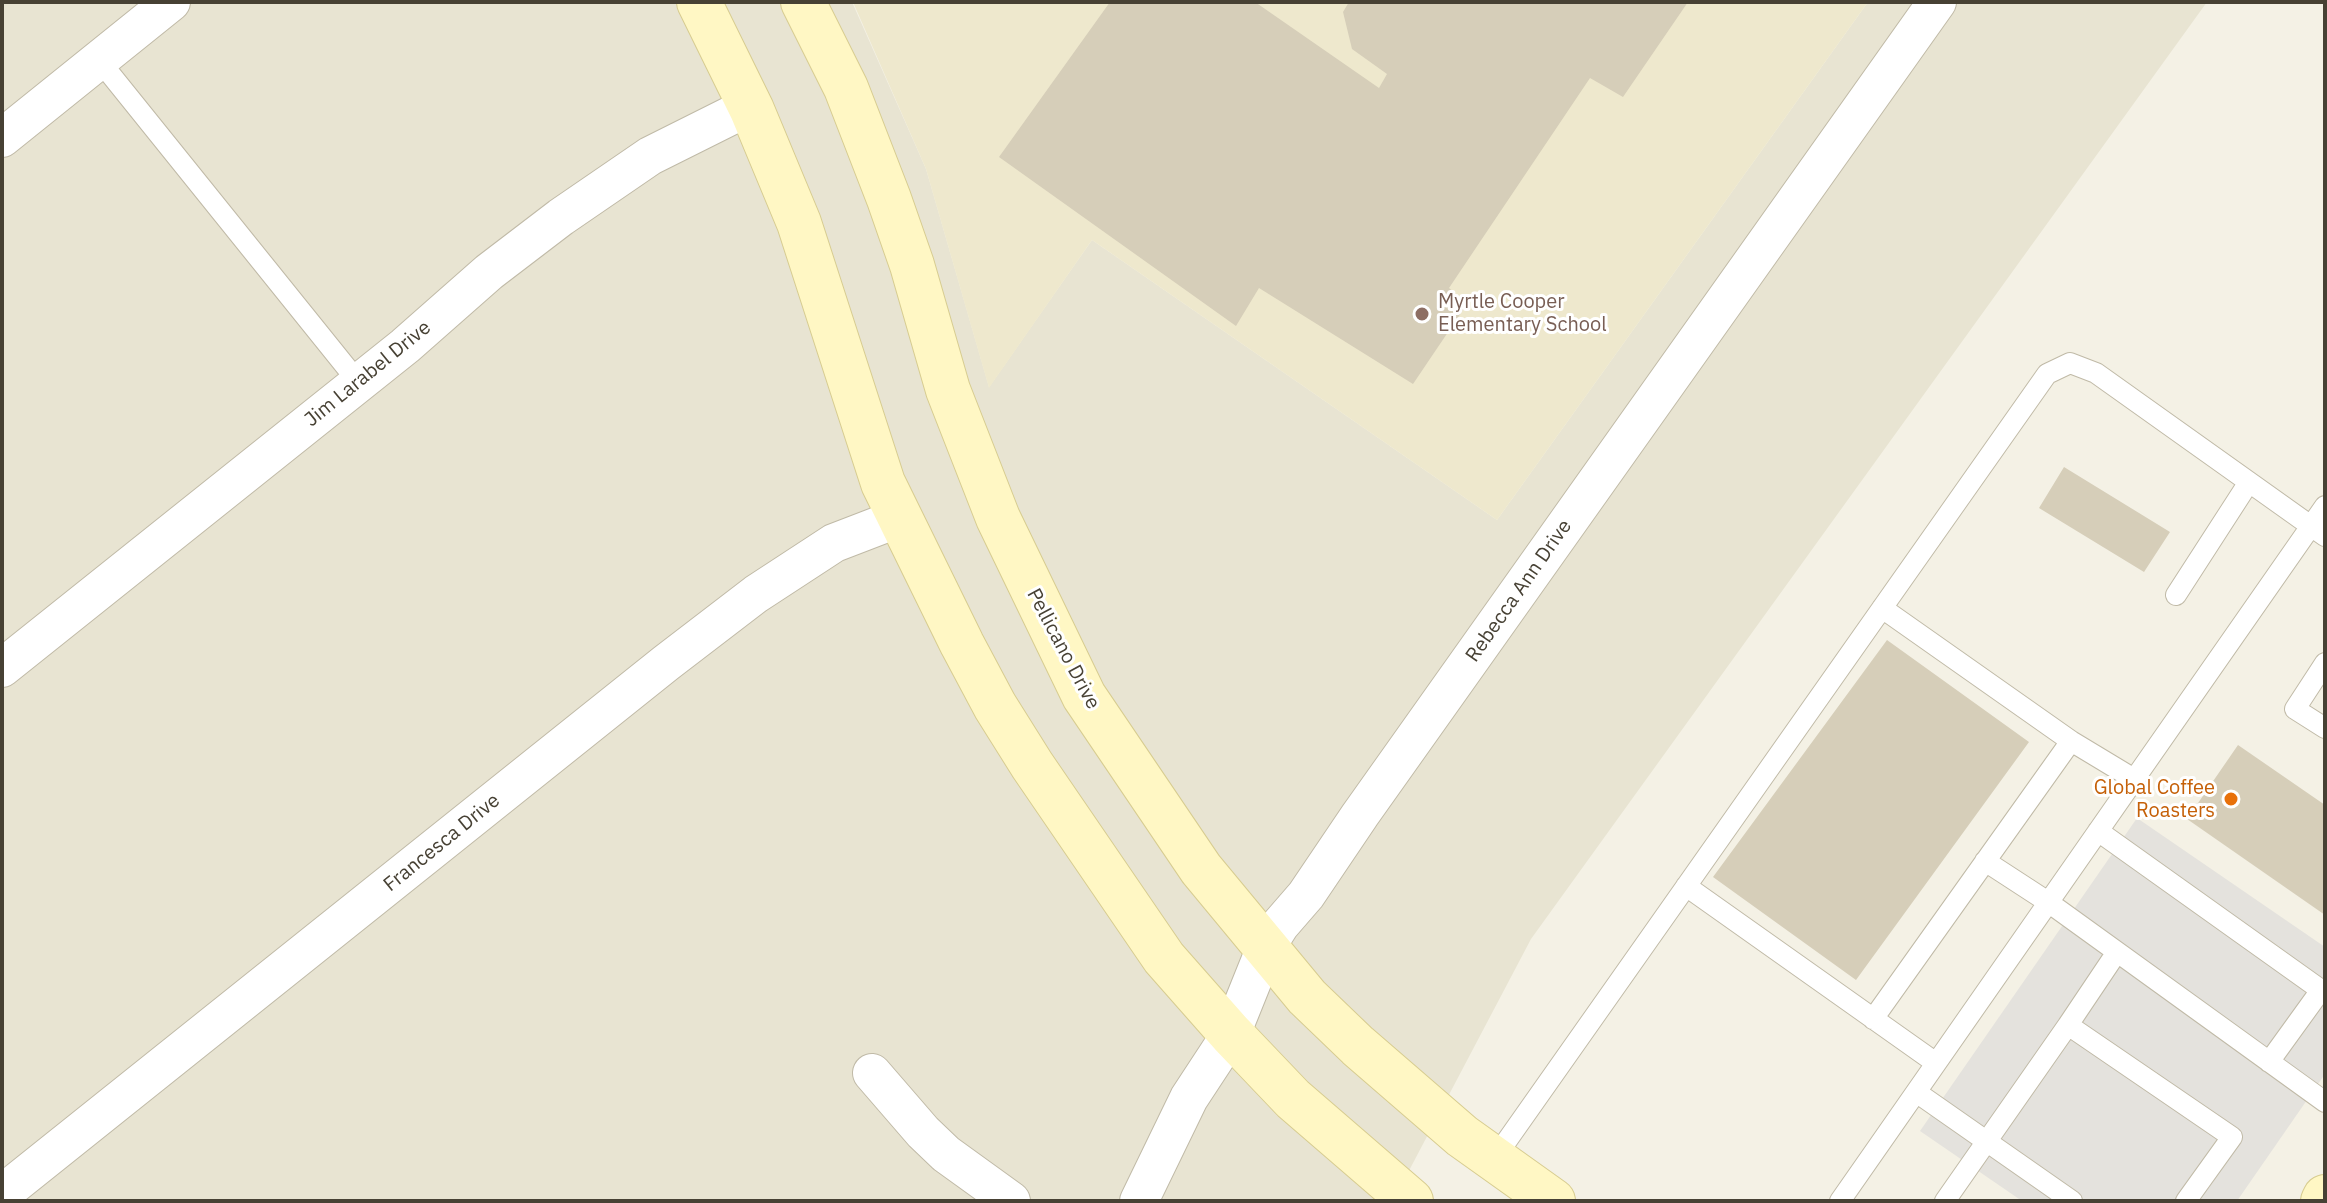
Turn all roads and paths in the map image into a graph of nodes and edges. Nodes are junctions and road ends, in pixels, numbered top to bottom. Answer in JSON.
{"nodes":[{"id":1,"x":171,"y":2,"type":"edge"},
{"id":2,"x":699,"y":2,"type":"edge"},
{"id":3,"x":803,"y":2,"type":"edge"},
{"id":4,"x":1937,"y":2,"type":"edge"},
{"id":5,"x":99,"y":60,"type":"junction"},
{"id":6,"x":752,"y":110,"type":"junction"},
{"id":7,"x":2,"y":138,"type":"edge"},
{"id":8,"x":359,"y":383,"type":"junction"},
{"id":9,"x":2249,"y":482,"type":"junction"},
{"id":10,"x":2325,"y":506,"type":"edge"},
{"id":11,"x":899,"y":518,"type":"junction"},
{"id":12,"x":2318,"y":531,"type":"edge"},
{"id":13,"x":2176,"y":595,"type":"dead end"},
{"id":14,"x":1882,"y":608,"type":"junction"},
{"id":15,"x":2325,"y":663,"type":"edge"},
{"id":16,"x":2,"y":668,"type":"edge"},
{"id":17,"x":2325,"y":728,"type":"edge"},
{"id":18,"x":2071,"y":741,"type":"junction"},
{"id":19,"x":2134,"y":779,"type":"junction"},
{"id":20,"x":2098,"y":831,"type":"junction"},
{"id":21,"x":1985,"y":861,"type":"junction"},
{"id":22,"x":1686,"y":886,"type":"junction"},
{"id":23,"x":2048,"y":902,"type":"junction"},
{"id":24,"x":1266,"y":947,"type":"junction"},
{"id":25,"x":2117,"y":952,"type":"junction"},
{"id":26,"x":1873,"y":1019,"type":"junction"},
{"id":27,"x":2068,"y":1025,"type":"junction"},
{"id":28,"x":1231,"y":1034,"type":"junction"},
{"id":29,"x":2269,"y":1062,"type":"junction"},
{"id":30,"x":1936,"y":1063,"type":"junction"},
{"id":31,"x":872,"y":1073,"type":"dead end"},
{"id":32,"x":1916,"y":1092,"type":"junction"},
{"id":33,"x":2325,"y":1102,"type":"edge"},
{"id":34,"x":1986,"y":1141,"type":"junction"},
{"id":35,"x":1494,"y":1159,"type":"junction"},
{"id":36,"x":2,"y":1194,"type":"edge"},
{"id":37,"x":1011,"y":1201,"type":"edge"},
{"id":38,"x":1139,"y":1201,"type":"edge"},
{"id":39,"x":1411,"y":1201,"type":"edge"},
{"id":40,"x":1553,"y":1201,"type":"edge"},
{"id":41,"x":1840,"y":1201,"type":"edge"},
{"id":42,"x":1945,"y":1201,"type":"edge"},
{"id":43,"x":2072,"y":1201,"type":"edge"},
{"id":44,"x":2186,"y":1201,"type":"edge"}],
"edges":[{"from":1,"to":5,"type":"street"},
{"from":2,"to":6,"type":"main road"},
{"from":3,"to":24,"type":"main road","name":"Pellicano Drive"},
{"from":4,"to":24,"type":"street","name":"Rebecca Ann Drive"},
{"from":5,"to":7,"type":"street"},
{"from":5,"to":8,"type":"lane"},
{"from":6,"to":8,"type":"street","name":"Jim Larabel Drive"},
{"from":6,"to":11,"type":"main road"},
{"from":8,"to":16,"type":"street","name":"Jim Larabel Drive"},
{"from":9,"to":12,"type":"lane"},
{"from":9,"to":13,"type":"lane"},
{"from":9,"to":14,"type":"lane"},
{"from":10,"to":12,"type":"lane"},
{"from":11,"to":28,"type":"main road"},
{"from":11,"to":36,"type":"street","name":"Francesca Drive"},
{"from":12,"to":19,"type":"lane"},
{"from":14,"to":18,"type":"lane"},
{"from":14,"to":22,"type":"lane"},
{"from":15,"to":17,"type":"lane"},
{"from":18,"to":19,"type":"lane"},
{"from":18,"to":21,"type":"lane"},
{"from":19,"to":20,"type":"lane"},
{"from":20,"to":23,"type":"lane"},
{"from":20,"to":29,"type":"lane"},
{"from":21,"to":23,"type":"lane"},
{"from":21,"to":26,"type":"lane"},
{"from":22,"to":26,"type":"lane"},
{"from":22,"to":35,"type":"lane"},
{"from":23,"to":25,"type":"lane"},
{"from":23,"to":30,"type":"lane"},
{"from":24,"to":28,"type":"street","name":"Rebecca Ann Drive"},
{"from":24,"to":35,"type":"main road","name":"Pellicano Drive"},
{"from":25,"to":27,"type":"lane"},
{"from":25,"to":29,"type":"lane"},
{"from":26,"to":30,"type":"lane"},
{"from":27,"to":34,"type":"lane"},
{"from":27,"to":44,"type":"lane"},
{"from":28,"to":38,"type":"street","name":"Rebecca Ann Drive"},
{"from":28,"to":39,"type":"main road"},
{"from":29,"to":33,"type":"lane"},
{"from":30,"to":32,"type":"lane"},
{"from":31,"to":37,"type":"street"},
{"from":32,"to":34,"type":"lane"},
{"from":32,"to":41,"type":"lane"},
{"from":34,"to":42,"type":"lane"},
{"from":34,"to":43,"type":"lane"},
{"from":35,"to":40,"type":"main road","name":"Pellicano Drive"}]}
